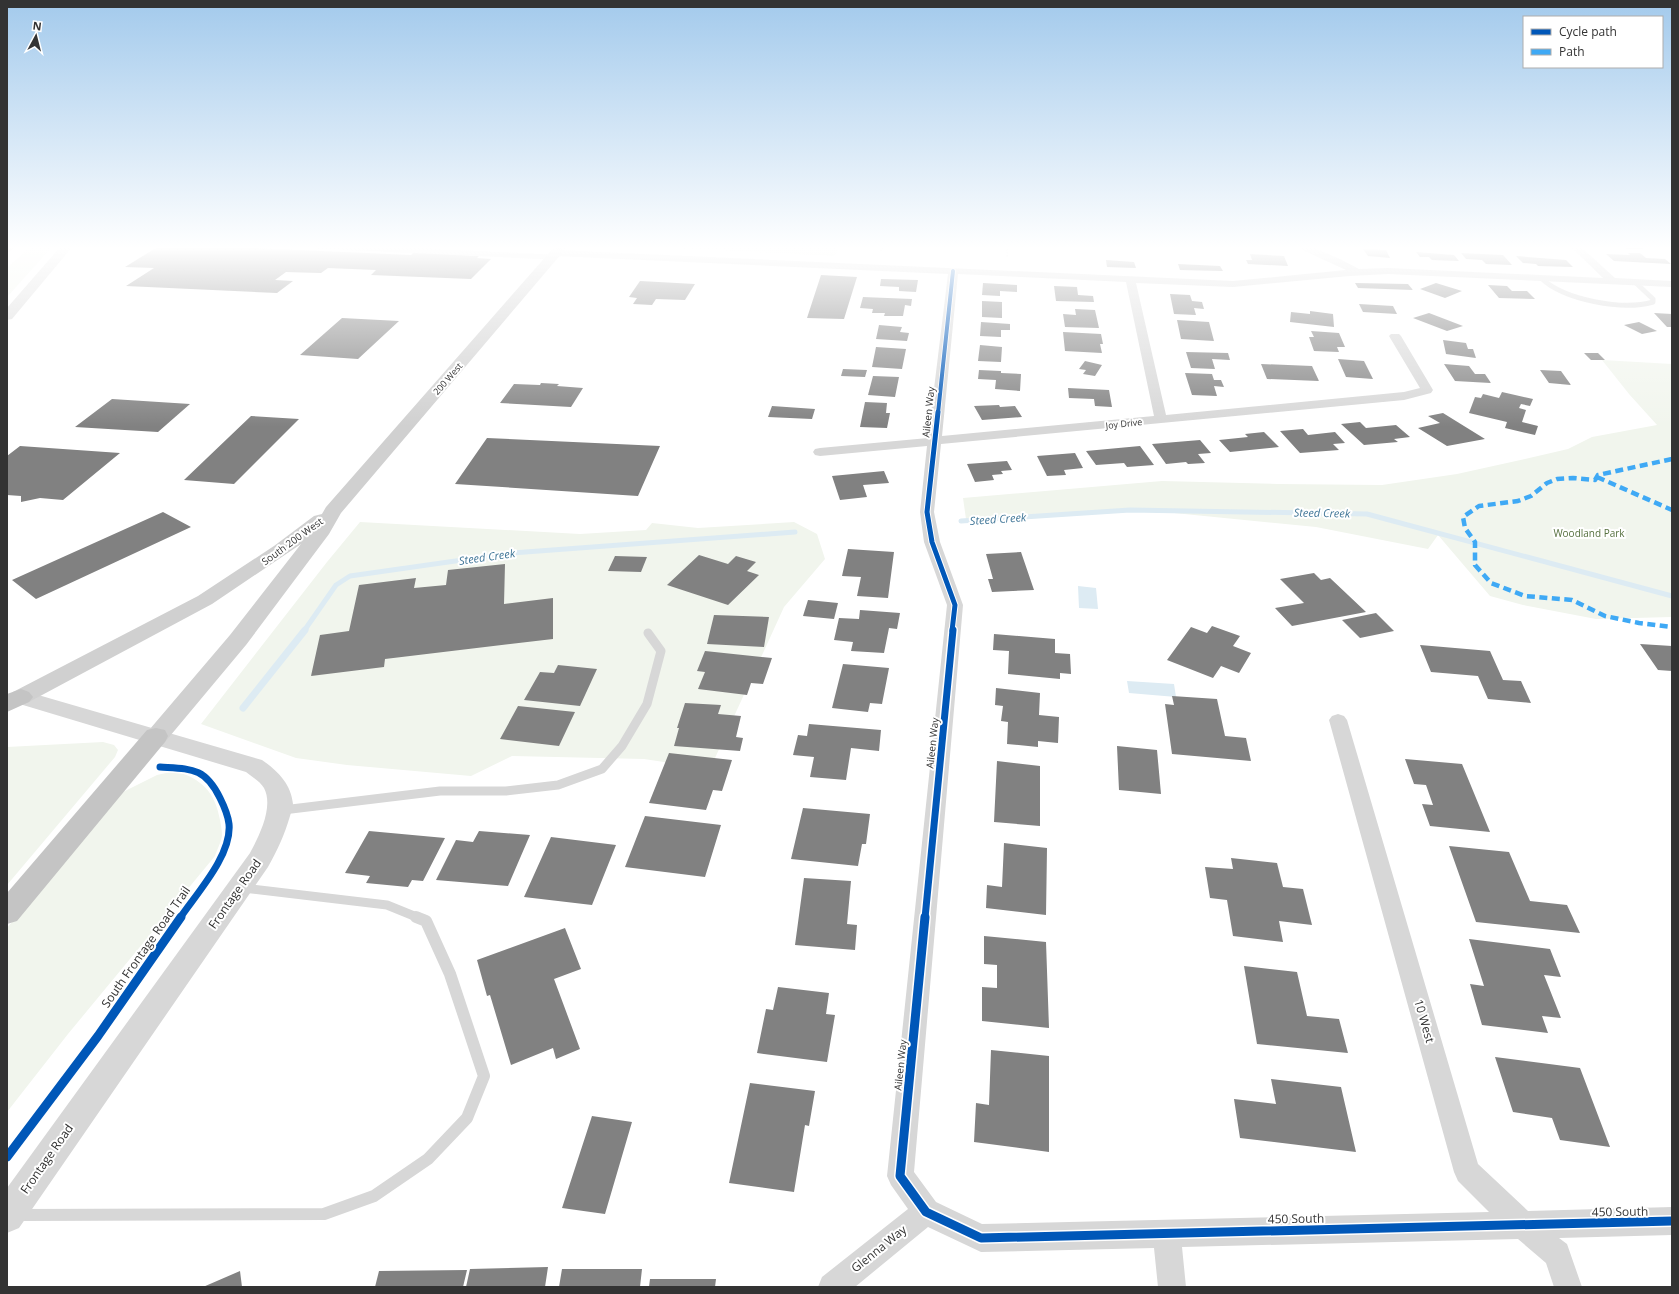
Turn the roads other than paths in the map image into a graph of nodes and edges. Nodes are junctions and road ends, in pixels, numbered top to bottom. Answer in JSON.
{"nodes":[{"id":1,"x":15,"y":306,"type":"edge"},
{"id":2,"x":510,"y":306,"type":"edge"},
{"id":3,"x":949,"y":306,"type":"edge"},
{"id":4,"x":1136,"y":306,"type":"edge"},
{"id":5,"x":7,"y":316,"type":"edge"},
{"id":6,"x":1395,"y":336,"type":"dead end"},
{"id":7,"x":1161,"y":420,"type":"junction"},
{"id":8,"x":934,"y":442,"type":"junction"},
{"id":9,"x":820,"y":452,"type":"dead end"},
{"id":10,"x":333,"y":511,"type":"junction"},
{"id":11,"x":648,"y":633,"type":"dead end"},
{"id":12,"x":14,"y":701,"type":"edge"},
{"id":13,"x":1338,"y":720,"type":"dead end"},
{"id":14,"x":156,"y":736,"type":"junction"},
{"id":15,"x":280,"y":810,"type":"junction"},
{"id":16,"x":240,"y":888,"type":"junction"},
{"id":17,"x":7,"y":913,"type":"edge"},
{"id":18,"x":926,"y":1212,"type":"junction"},
{"id":19,"x":7,"y":1215,"type":"edge"},
{"id":20,"x":1672,"y":1221,"type":"edge"},
{"id":21,"x":1522,"y":1224,"type":"junction"},
{"id":22,"x":1166,"y":1234,"type":"junction"},
{"id":23,"x":832,"y":1287,"type":"edge"},
{"id":24,"x":1172,"y":1287,"type":"edge"},
{"id":25,"x":1568,"y":1287,"type":"edge"}],
"edges":[{"from":1,"to":5,"type":"street"},
{"from":2,"to":10,"type":"main road","name":"200 West"},
{"from":3,"to":8,"type":"street","name":"Aileen Way"},
{"from":4,"to":7,"type":"street"},
{"from":6,"to":7,"type":"street","name":"Joy Drive"},
{"from":7,"to":8,"type":"street","name":"Joy Drive"},
{"from":8,"to":9,"type":"street","name":"Joy Drive"},
{"from":8,"to":18,"type":"street","name":"Aileen Way"},
{"from":10,"to":12,"type":"main road","name":"South 200 West"},
{"from":10,"to":14,"type":"main road","name":"South 200 West"},
{"from":11,"to":15,"type":"lane"},
{"from":12,"to":14,"type":"street","name":"Frontage Road"},
{"from":13,"to":21,"type":"street","name":"10 West"},
{"from":14,"to":15,"type":"street","name":"Frontage Road"},
{"from":14,"to":17,"type":"highway"},
{"from":15,"to":16,"type":"street","name":"Frontage Road"},
{"from":16,"to":19,"type":"street","name":"Frontage Road"},
{"from":16,"to":19,"type":"lane"},
{"from":18,"to":22,"type":"street","name":"450 South"},
{"from":18,"to":23,"type":"street","name":"Glenna Way"},
{"from":20,"to":21,"type":"street","name":"450 South"},
{"from":21,"to":22,"type":"street","name":"450 South"},
{"from":21,"to":25,"type":"street","name":"10 West"},
{"from":22,"to":24,"type":"street"}]}
